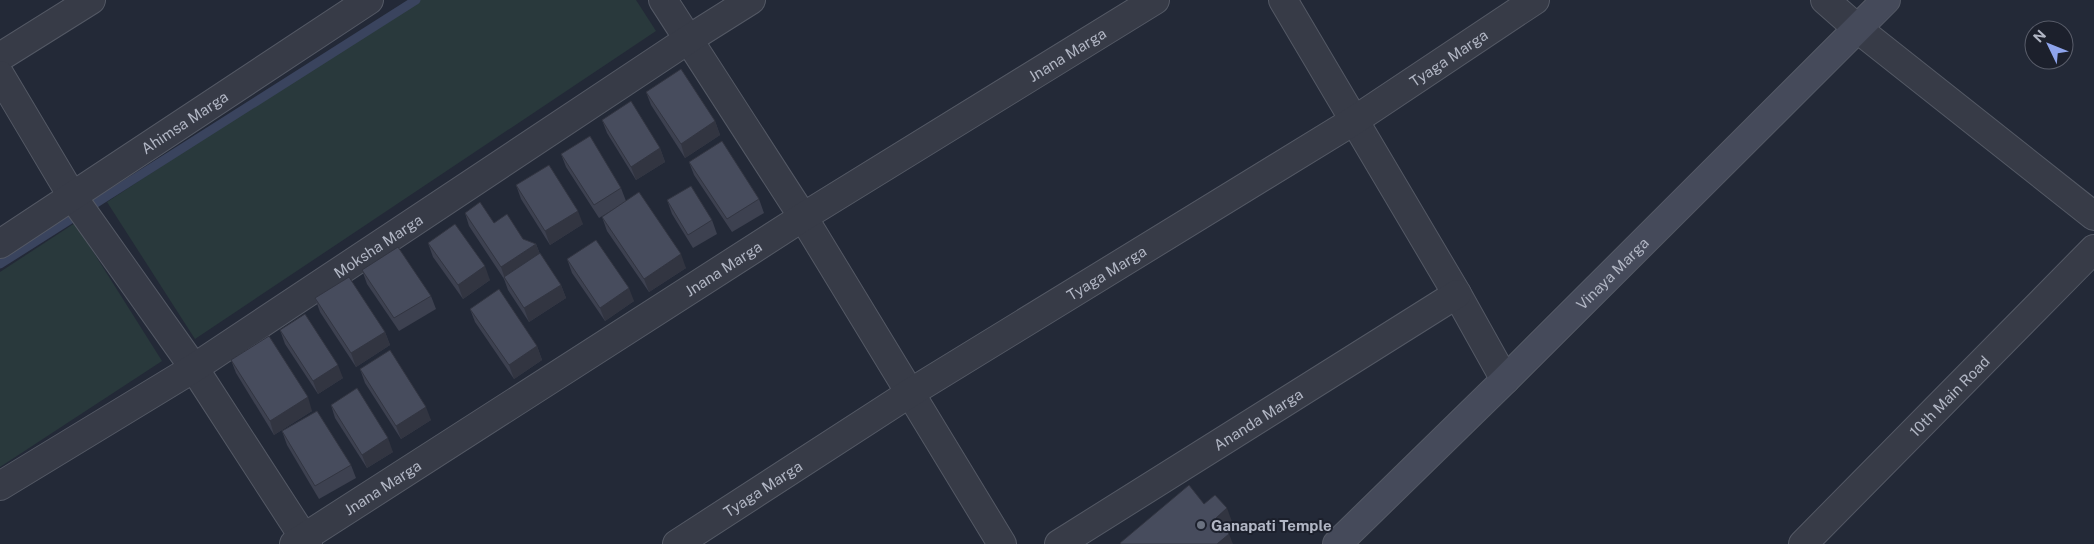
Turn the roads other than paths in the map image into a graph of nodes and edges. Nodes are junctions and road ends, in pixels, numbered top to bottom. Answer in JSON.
{"nodes":[{"id":1,"x":91,"y":0,"type":"edge"},
{"id":2,"x":369,"y":0,"type":"edge"},
{"id":3,"x":663,"y":0,"type":"edge"},
{"id":4,"x":751,"y":0,"type":"edge"},
{"id":5,"x":1155,"y":0,"type":"edge"},
{"id":6,"x":1283,"y":0,"type":"edge"},
{"id":7,"x":1535,"y":0,"type":"edge"},
{"id":8,"x":1825,"y":0,"type":"edge"},
{"id":9,"x":1886,"y":0,"type":"edge"},
{"id":10,"x":1858,"y":29,"type":"junction"},
{"id":11,"x":689,"y":39,"type":"junction"},
{"id":12,"x":0,"y":57,"type":"edge"},
{"id":13,"x":0,"y":75,"type":"edge"},
{"id":14,"x":1355,"y":120,"type":"junction"},
{"id":15,"x":80,"y":206,"type":"junction"},
{"id":16,"x":803,"y":216,"type":"junction"},
{"id":17,"x":2094,"y":216,"type":"edge"},
{"id":18,"x":0,"y":244,"type":"edge"},
{"id":19,"x":2094,"y":249,"type":"edge"},
{"id":20,"x":1457,"y":294,"type":"junction"},
{"id":21,"x":194,"y":368,"type":"junction"},
{"id":22,"x":1506,"y":380,"type":"junction"},
{"id":23,"x":910,"y":393,"type":"junction"},
{"id":24,"x":0,"y":486,"type":"edge"},
{"id":25,"x":302,"y":542,"type":"edge"},
{"id":26,"x":677,"y":544,"type":"edge"},
{"id":27,"x":1002,"y":544,"type":"edge"},
{"id":28,"x":1059,"y":544,"type":"edge"},
{"id":29,"x":1337,"y":544,"type":"edge"},
{"id":30,"x":1803,"y":544,"type":"edge"}],
"edges":[{"from":1,"to":12,"type":"street"},
{"from":2,"to":15,"type":"street","name":"Ahimsa Marga"},
{"from":3,"to":11,"type":"street"},
{"from":4,"to":11,"type":"street","name":"Moksha Marga"},
{"from":5,"to":16,"type":"street","name":"Jnana Marga"},
{"from":6,"to":14,"type":"street"},
{"from":7,"to":14,"type":"street","name":"Tyaga Marga"},
{"from":8,"to":10,"type":"street"},
{"from":9,"to":10,"type":"street","name":"Vinaya Marga"},
{"from":10,"to":17,"type":"street"},
{"from":10,"to":22,"type":"street","name":"Vinaya Marga"},
{"from":11,"to":16,"type":"street"},
{"from":11,"to":21,"type":"street","name":"Moksha Marga"},
{"from":13,"to":15,"type":"street"},
{"from":14,"to":20,"type":"street"},
{"from":14,"to":23,"type":"street","name":"Tyaga Marga"},
{"from":15,"to":18,"type":"street","name":"Ahimsa Marga"},
{"from":15,"to":21,"type":"street"},
{"from":16,"to":23,"type":"street"},
{"from":16,"to":25,"type":"street","name":"Jnana Marga"},
{"from":19,"to":30,"type":"street","name":"10th Main Road"},
{"from":20,"to":22,"type":"street"},
{"from":20,"to":28,"type":"street","name":"Ananda Marga"},
{"from":21,"to":24,"type":"street","name":"Moksha Marga"},
{"from":21,"to":25,"type":"street"},
{"from":22,"to":29,"type":"street","name":"Vinaya Marga"},
{"from":23,"to":26,"type":"street","name":"Tyaga Marga"},
{"from":23,"to":27,"type":"street"}]}
